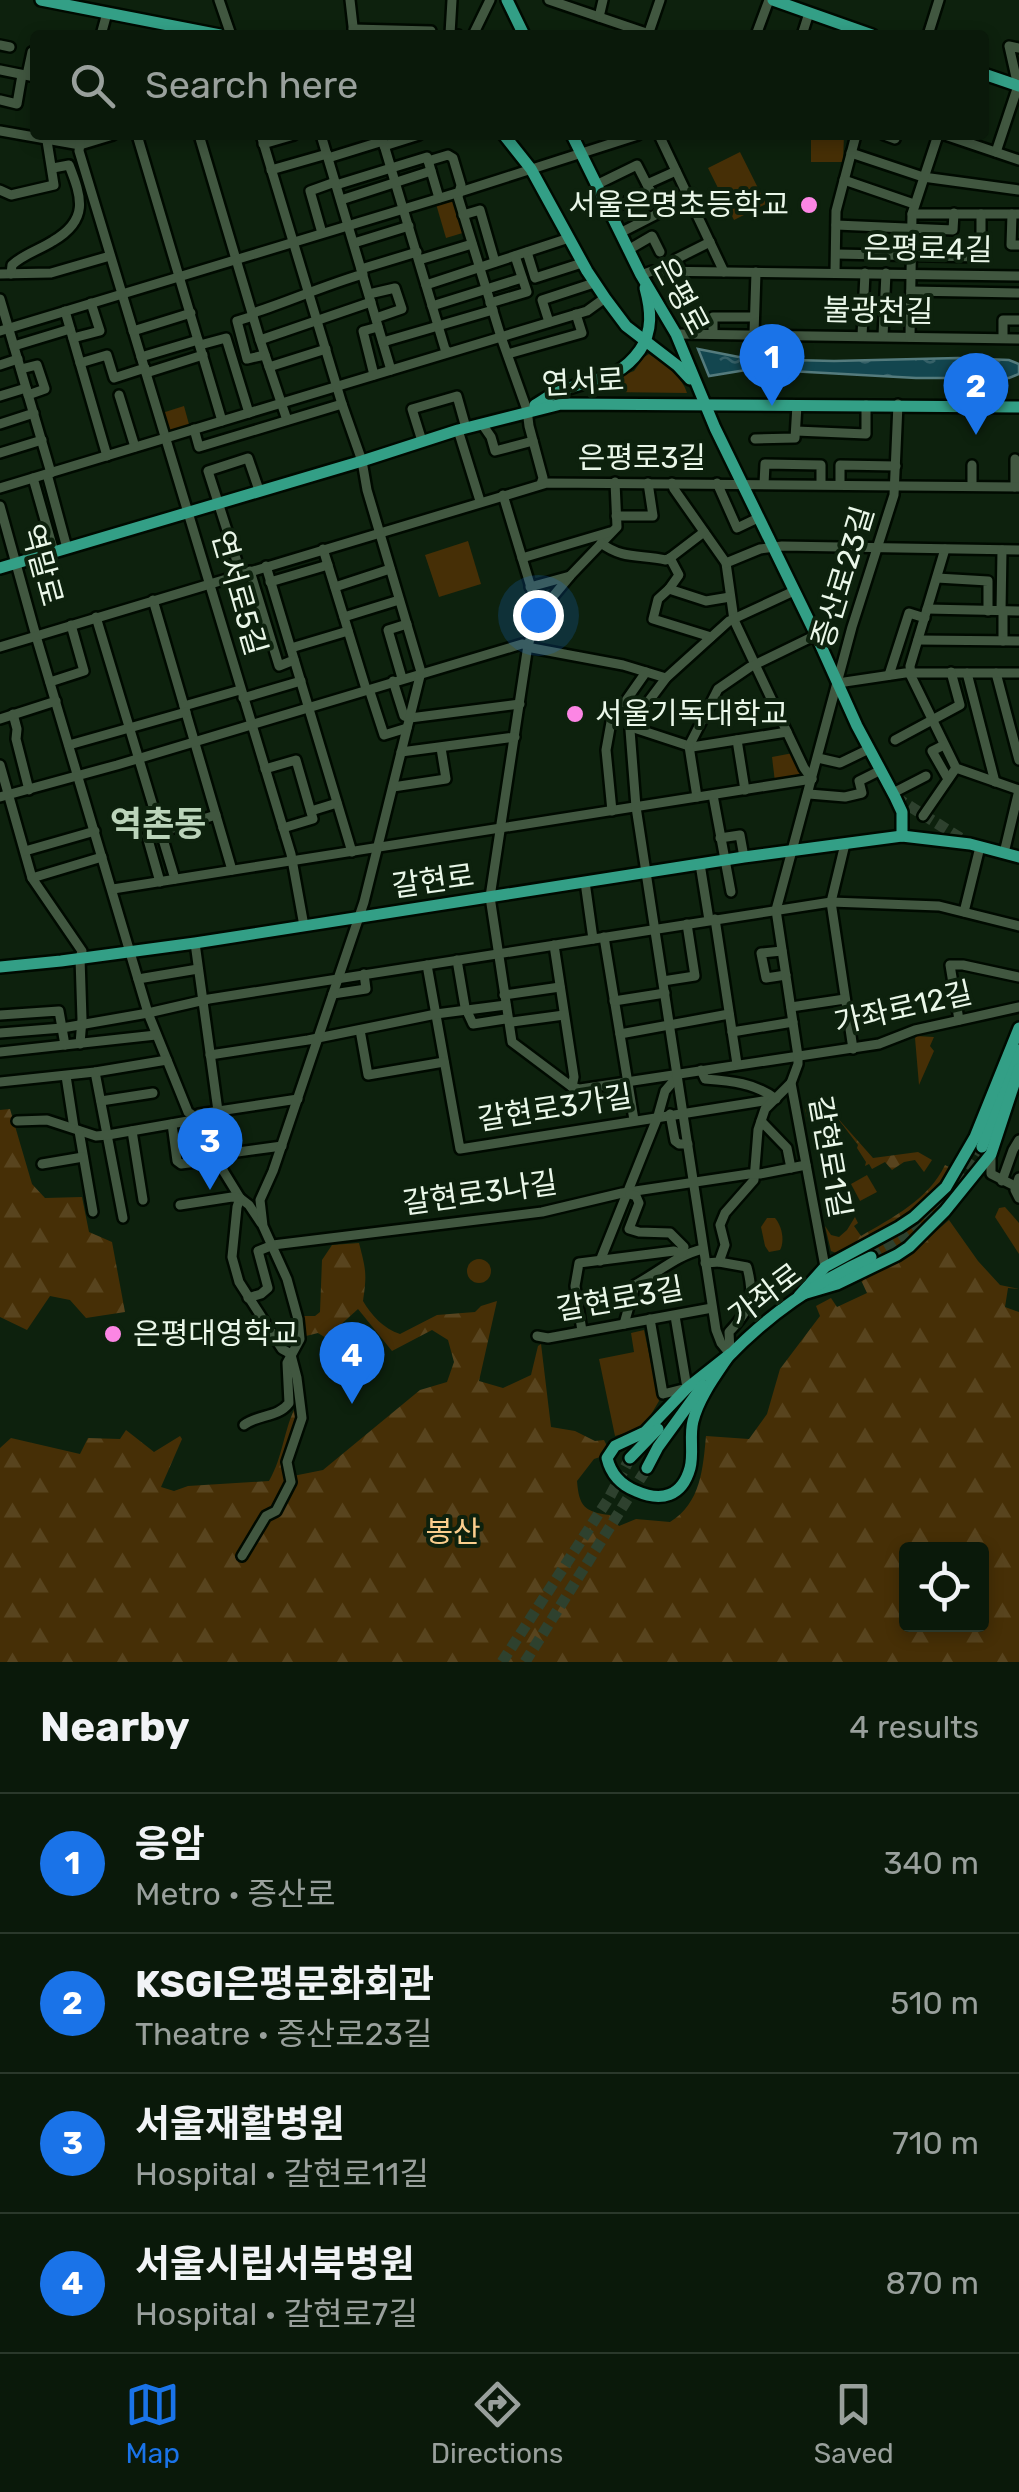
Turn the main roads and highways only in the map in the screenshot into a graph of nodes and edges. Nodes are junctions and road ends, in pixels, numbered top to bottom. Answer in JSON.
{"nodes":[{"id":1,"x":41,"y":0,"type":"edge"},
{"id":2,"x":507,"y":0,"type":"edge"},
{"id":3,"x":771,"y":0,"type":"edge"},
{"id":4,"x":57,"y":2,"type":"edge"},
{"id":5,"x":191,"y":30,"type":"edge"},
{"id":6,"x":522,"y":30,"type":"edge"},
{"id":7,"x":858,"y":30,"type":"edge"},
{"id":8,"x":989,"y":76,"type":"edge"},
{"id":9,"x":1018,"y":86,"type":"edge"},
{"id":10,"x":508,"y":140,"type":"edge"},
{"id":11,"x":574,"y":140,"type":"edge"},
{"id":12,"x":641,"y":275,"type":"junction"},
{"id":13,"x":646,"y":341,"type":"junction"},
{"id":14,"x":705,"y":406,"type":"junction"},
{"id":15,"x":1019,"y":407,"type":"edge"},
{"id":16,"x":528,"y":410,"type":"junction"},
{"id":17,"x":0,"y":568,"type":"edge"},
{"id":18,"x":902,"y":836,"type":"junction"},
{"id":19,"x":1019,"y":857,"type":"edge"},
{"id":20,"x":0,"y":967,"type":"edge"},
{"id":21,"x":1019,"y":1028,"type":"edge"},
{"id":22,"x":1019,"y":1050,"type":"edge"},
{"id":23,"x":1019,"y":1068,"type":"edge"},
{"id":24,"x":986,"y":1151,"type":"junction"},
{"id":25,"x":965,"y":1153,"type":"junction"},
{"id":26,"x":982,"y":1166,"type":"junction"},
{"id":27,"x":946,"y":1187,"type":"junction"},
{"id":28,"x":958,"y":1197,"type":"junction"},
{"id":29,"x":930,"y":1202,"type":"junction"},
{"id":30,"x":945,"y":1211,"type":"junction"},
{"id":31,"x":872,"y":1257,"type":"tunnel mouth"},
{"id":32,"x":800,"y":1296,"type":"junction"},
{"id":33,"x":730,"y":1354,"type":"junction"},
{"id":34,"x":694,"y":1388,"type":"junction"},
{"id":35,"x":630,"y":1458,"type":"tunnel mouth"},
{"id":36,"x":647,"y":1468,"type":"tunnel mouth"}],
"edges":[{"from":1,"to":4,"type":"main road"},
{"from":2,"to":6,"type":"main road"},
{"from":3,"to":7,"type":"main road"},
{"from":4,"to":5,"type":"main road"},
{"from":8,"to":9,"type":"main road"},
{"from":10,"to":13,"type":"main road"},
{"from":11,"to":12,"type":"main road","name":"은평로"},
{"from":12,"to":13,"type":"main road"},
{"from":12,"to":14,"type":"main road","name":"은평로"},
{"from":13,"to":14,"type":"main road"},
{"from":13,"to":16,"type":"main road"},
{"from":14,"to":15,"type":"main road","name":"연서로"},
{"from":14,"to":16,"type":"main road","name":"연서로"},
{"from":14,"to":18,"type":"main road","name":"은평로"},
{"from":16,"to":17,"type":"main road","name":"연서로"},
{"from":18,"to":19,"type":"main road"},
{"from":18,"to":20,"type":"main road","name":"갈현로"},
{"from":21,"to":25,"type":"main road"},
{"from":22,"to":24,"type":"main road"},
{"from":23,"to":24,"type":"main road"},
{"from":24,"to":26,"type":"main road"},
{"from":25,"to":26,"type":"main road"},
{"from":25,"to":27,"type":"main road"},
{"from":26,"to":28,"type":"main road"},
{"from":27,"to":28,"type":"main road"},
{"from":27,"to":29,"type":"main road"},
{"from":28,"to":30,"type":"main road"},
{"from":29,"to":30,"type":"main road"},
{"from":29,"to":32,"type":"main road"},
{"from":30,"to":32,"type":"main road"},
{"from":31,"to":32,"type":"main road","name":"가좌로"},
{"from":32,"to":33,"type":"main road","name":"가좌로"},
{"from":33,"to":34,"type":"main road","name":"가좌로"},
{"from":33,"to":34,"type":"main road"},
{"from":34,"to":35,"type":"main road","name":"가좌로"},
{"from":34,"to":36,"type":"main road","name":"가좌로"}]}
